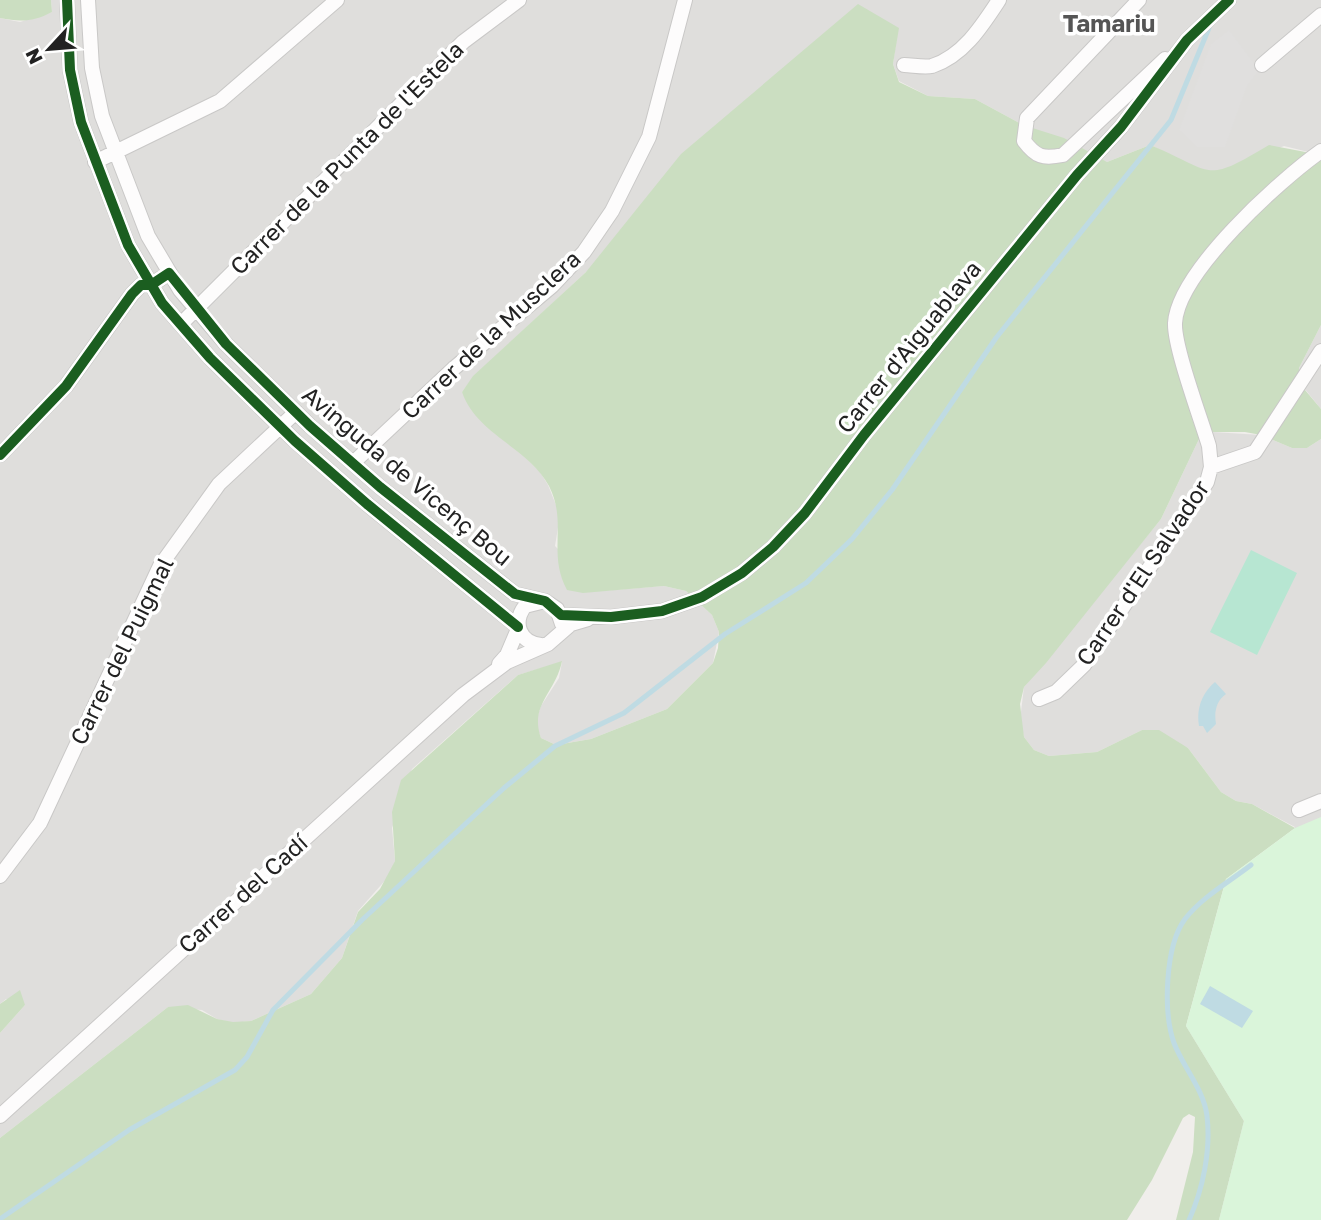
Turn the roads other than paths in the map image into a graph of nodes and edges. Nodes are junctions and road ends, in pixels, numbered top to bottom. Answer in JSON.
{"nodes":[{"id":1,"x":67,"y":0,"type":"edge"},
{"id":2,"x":88,"y":0,"type":"edge"},
{"id":3,"x":337,"y":0,"type":"edge"},
{"id":4,"x":519,"y":0,"type":"edge"},
{"id":5,"x":685,"y":0,"type":"edge"},
{"id":6,"x":999,"y":0,"type":"edge"},
{"id":7,"x":1139,"y":0,"type":"edge"},
{"id":8,"x":1229,"y":0,"type":"edge"},
{"id":9,"x":1321,"y":15,"type":"edge"},
{"id":10,"x":1187,"y":40,"type":"junction"},
{"id":11,"x":904,"y":65,"type":"dead end"},
{"id":12,"x":1262,"y":65,"type":"dead end"},
{"id":13,"x":1321,"y":151,"type":"edge"},
{"id":14,"x":115,"y":154,"type":"junction"},
{"id":15,"x":95,"y":162,"type":"junction"},
{"id":16,"x":169,"y":273,"type":"junction"},
{"id":17,"x":150,"y":285,"type":"junction"},
{"id":18,"x":196,"y":309,"type":"junction"},
{"id":19,"x":181,"y":324,"type":"junction"},
{"id":20,"x":1321,"y":351,"type":"edge"},
{"id":21,"x":296,"y":412,"type":"junction"},
{"id":22,"x":282,"y":428,"type":"junction"},
{"id":23,"x":0,"y":455,"type":"edge"},
{"id":24,"x":353,"y":463,"type":"junction"},
{"id":25,"x":1211,"y":467,"type":"junction"},
{"id":26,"x":545,"y":601,"type":"junction"},
{"id":27,"x":561,"y":615,"type":"junction"},
{"id":28,"x":596,"y":617,"type":"junction"},
{"id":29,"x":518,"y":628,"type":"junction"},
{"id":30,"x":559,"y":634,"type":"junction"},
{"id":31,"x":541,"y":645,"type":"junction"},
{"id":32,"x":488,"y":675,"type":"junction"},
{"id":33,"x":1039,"y":699,"type":"dead end"},
{"id":34,"x":1321,"y":801,"type":"edge"},
{"id":35,"x":1299,"y":810,"type":"dead end"},
{"id":36,"x":0,"y":876,"type":"edge"},
{"id":37,"x":0,"y":1115,"type":"edge"}],
"edges":[{"from":1,"to":15,"type":"street","name":"Avinguda de Vicenç Bou"},
{"from":2,"to":14,"type":"street","name":"Avinguda de Vicenç Bou"},
{"from":3,"to":14,"type":"street"},
{"from":4,"to":18,"type":"street","name":"Carrer de la Punta de l'Estela"},
{"from":5,"to":24,"type":"street","name":"Carrer de la Musclera"},
{"from":6,"to":11,"type":"street"},
{"from":7,"to":10,"type":"street"},
{"from":8,"to":10,"type":"street","name":"Carrer d'Aiguablava"},
{"from":9,"to":12,"type":"street"},
{"from":10,"to":28,"type":"street","name":"Carrer d'Aiguablava"},
{"from":13,"to":25,"type":"street"},
{"from":14,"to":15,"type":"street"},
{"from":14,"to":16,"type":"street","name":"Avinguda de Vicenç Bou"},
{"from":15,"to":17,"type":"street","name":"Avinguda de Vicenç Bou"},
{"from":16,"to":17,"type":"street"},
{"from":16,"to":18,"type":"street","name":"Avinguda de Vicenç Bou"},
{"from":17,"to":19,"type":"street","name":"Avinguda de Vicenç Bou"},
{"from":17,"to":23,"type":"street"},
{"from":18,"to":19,"type":"street","name":"Carrer de la Punta de l'Estela"},
{"from":18,"to":21,"type":"street","name":"Avinguda de Vicenç Bou"},
{"from":19,"to":22,"type":"street","name":"Avinguda de Vicenç Bou"},
{"from":20,"to":25,"type":"street","name":"Carrer d'El Salvador"},
{"from":21,"to":22,"type":"street","name":"Carrer del Puigmal"},
{"from":21,"to":24,"type":"street","name":"Avinguda de Vicenç Bou"},
{"from":22,"to":29,"type":"street","name":"Avinguda de Vicenç Bou"},
{"from":22,"to":36,"type":"street","name":"Carrer del Puigmal"},
{"from":24,"to":26,"type":"street","name":"Avinguda de Vicenç Bou"},
{"from":25,"to":33,"type":"street","name":"Carrer d'El Salvador"},
{"from":26,"to":27,"type":"street"},
{"from":26,"to":29,"type":"street"},
{"from":27,"to":28,"type":"street","name":"Carrer d'Aiguablava"},
{"from":27,"to":30,"type":"street"},
{"from":28,"to":30,"type":"street","name":"Carrer d'Aiguablava"},
{"from":29,"to":31,"type":"street"},
{"from":29,"to":32,"type":"street","name":"Carrer del Cadí"},
{"from":30,"to":31,"type":"street"},
{"from":31,"to":32,"type":"street","name":"Carrer del Cadí"},
{"from":32,"to":37,"type":"street","name":"Carrer del Cadí"},
{"from":34,"to":35,"type":"street"}]}
